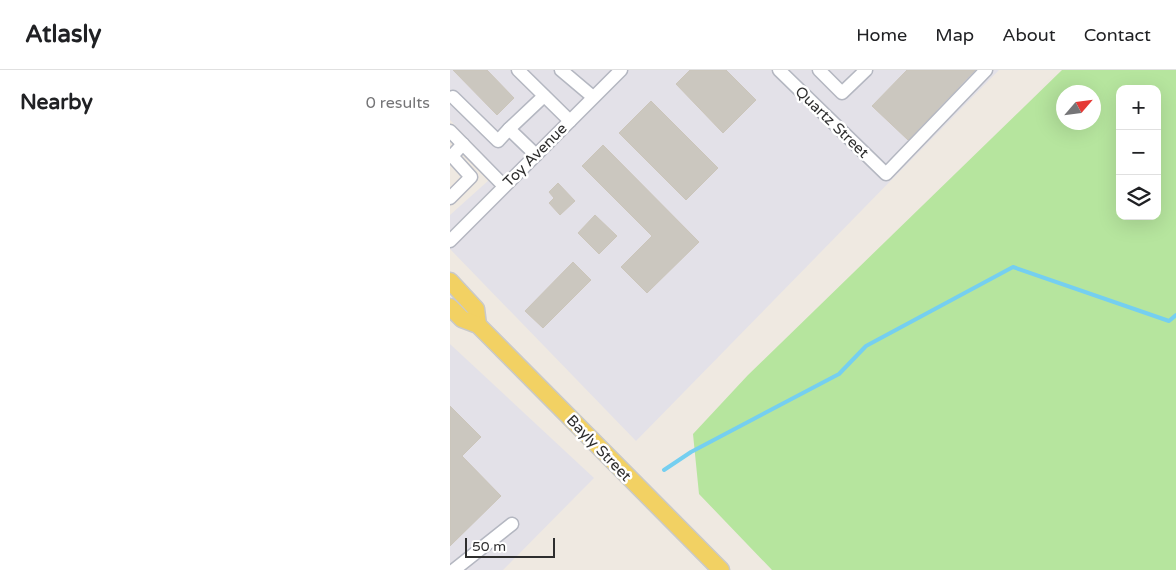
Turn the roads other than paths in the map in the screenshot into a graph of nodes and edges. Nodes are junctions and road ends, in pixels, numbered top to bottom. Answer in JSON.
{"nodes":[{"id":1,"x":518,"y":70,"type":"edge"},
{"id":2,"x":621,"y":70,"type":"edge"},
{"id":3,"x":779,"y":70,"type":"edge"},
{"id":4,"x":819,"y":70,"type":"edge"},
{"id":5,"x":866,"y":70,"type":"edge"},
{"id":6,"x":986,"y":70,"type":"edge"},
{"id":7,"x":566,"y":72,"type":"edge"},
{"id":8,"x":544,"y":96,"type":"junction"},
{"id":9,"x":453,"y":97,"type":"dead end"},
{"id":10,"x":593,"y":97,"type":"junction"},
{"id":11,"x":570,"y":121,"type":"junction"},
{"id":12,"x":509,"y":129,"type":"junction"},
{"id":13,"x":450,"y":131,"type":"edge"},
{"id":14,"x":464,"y":144,"type":"junction"},
{"id":15,"x":536,"y":155,"type":"junction"},
{"id":16,"x":504,"y":186,"type":"junction"},
{"id":17,"x":450,"y":198,"type":"edge"},
{"id":18,"x":450,"y":241,"type":"edge"},
{"id":19,"x":450,"y":281,"type":"edge"},
{"id":20,"x":452,"y":313,"type":"edge"},
{"id":21,"x":478,"y":325,"type":"junction"},
{"id":22,"x":512,"y":524,"type":"dead end"},
{"id":23,"x":454,"y":570,"type":"edge"},
{"id":24,"x":721,"y":570,"type":"edge"}],
"edges":[{"from":1,"to":8,"type":"street"},
{"from":2,"to":10,"type":"street","name":"Toy Avenue"},
{"from":3,"to":6,"type":"street","name":"Quartz Street"},
{"from":4,"to":5,"type":"street"},
{"from":7,"to":10,"type":"street"},
{"from":8,"to":11,"type":"street"},
{"from":8,"to":12,"type":"street"},
{"from":9,"to":12,"type":"street"},
{"from":10,"to":11,"type":"street","name":"Toy Avenue"},
{"from":11,"to":15,"type":"street","name":"Toy Avenue"},
{"from":12,"to":15,"type":"street"},
{"from":13,"to":14,"type":"street"},
{"from":14,"to":16,"type":"street"},
{"from":14,"to":17,"type":"street"},
{"from":15,"to":16,"type":"street","name":"Toy Avenue"},
{"from":16,"to":18,"type":"street","name":"Toy Avenue"},
{"from":19,"to":21,"type":"main road","name":"Bayly Street"},
{"from":20,"to":21,"type":"main road","name":"Bayly Street"},
{"from":21,"to":24,"type":"main road","name":"Bayly Street"},
{"from":22,"to":23,"type":"street"}]}
